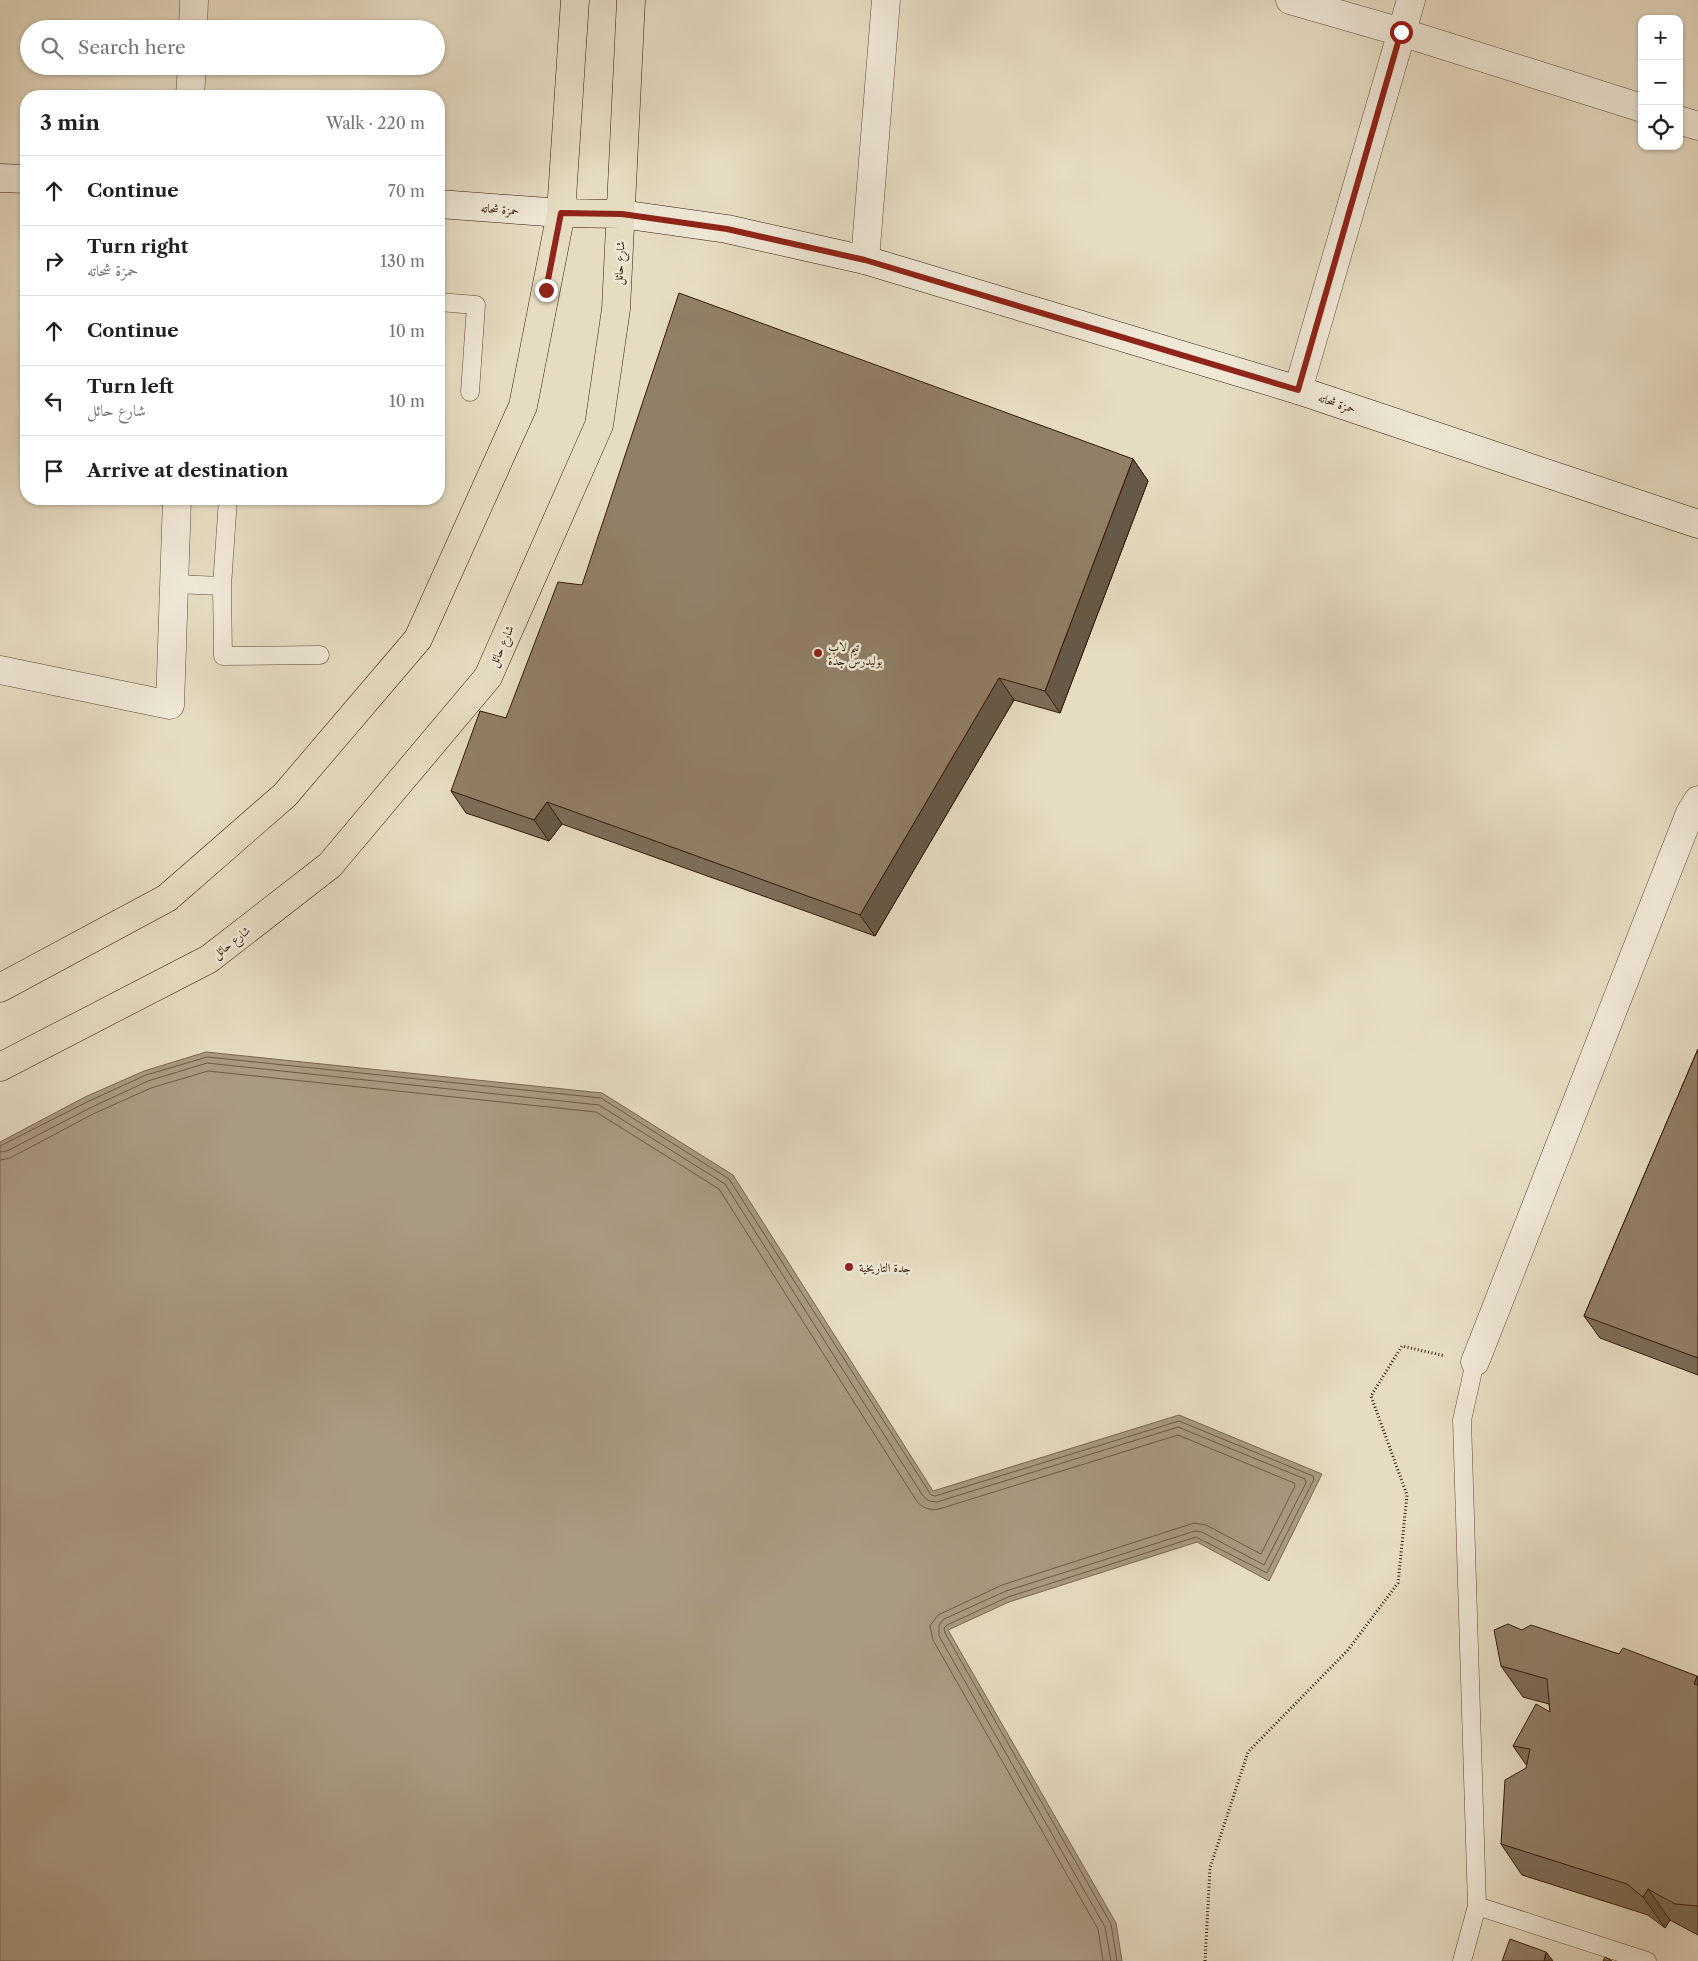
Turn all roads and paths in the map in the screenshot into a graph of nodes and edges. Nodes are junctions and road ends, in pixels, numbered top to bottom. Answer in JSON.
{"nodes":[{"id":1,"x":194,"y":0,"type":"edge"},
{"id":2,"x":575,"y":0,"type":"edge"},
{"id":3,"x":631,"y":0,"type":"edge"},
{"id":4,"x":886,"y":0,"type":"edge"},
{"id":5,"x":1290,"y":0,"type":"edge"},
{"id":6,"x":1410,"y":0,"type":"edge"},
{"id":7,"x":193,"y":20,"type":"edge"},
{"id":8,"x":1401,"y":32,"type":"junction"},
{"id":9,"x":191,"y":75,"type":"edge"},
{"id":10,"x":190,"y":90,"type":"edge"},
{"id":11,"x":1638,"y":107,"type":"edge"},
{"id":12,"x":1683,"y":121,"type":"edge"},
{"id":13,"x":1698,"y":126,"type":"edge"},
{"id":14,"x":0,"y":178,"type":"edge"},
{"id":15,"x":20,"y":179,"type":"edge"},
{"id":16,"x":445,"y":204,"type":"edge"},
{"id":17,"x":561,"y":213,"type":"junction"},
{"id":18,"x":622,"y":214,"type":"junction"},
{"id":19,"x":865,"y":260,"type":"junction"},
{"id":20,"x":445,"y":302,"type":"edge"},
{"id":21,"x":1298,"y":390,"type":"junction"},
{"id":22,"x":470,"y":392,"type":"dead end"},
{"id":23,"x":176,"y":505,"type":"edge"},
{"id":24,"x":228,"y":505,"type":"edge"},
{"id":25,"x":1698,"y":524,"type":"edge"},
{"id":26,"x":174,"y":584,"type":"junction"},
{"id":27,"x":222,"y":586,"type":"junction"},
{"id":28,"x":320,"y":655,"type":"dead end"},
{"id":29,"x":0,"y":670,"type":"edge"},
{"id":30,"x":1698,"y":800,"type":"edge"},
{"id":31,"x":0,"y":988,"type":"edge"},
{"id":32,"x":0,"y":1067,"type":"edge"},
{"id":33,"x":1475,"y":1362,"type":"junction"},
{"id":34,"x":1476,"y":1906,"type":"junction"},
{"id":35,"x":1205,"y":1961,"type":"edge"},
{"id":36,"x":1462,"y":1961,"type":"edge"},
{"id":37,"x":1647,"y":1961,"type":"edge"}],
"edges":[{"from":1,"to":7,"type":"street"},
{"from":2,"to":17,"type":"main road"},
{"from":3,"to":18,"type":"main road","name":"شارع حائل"},
{"from":4,"to":19,"type":"street"},
{"from":5,"to":8,"type":"street"},
{"from":6,"to":8,"type":"street"},
{"from":8,"to":11,"type":"street"},
{"from":8,"to":21,"type":"street"},
{"from":9,"to":10,"type":"street"},
{"from":12,"to":13,"type":"street"},
{"from":14,"to":15,"type":"street"},
{"from":16,"to":17,"type":"street","name":"حمزة شحاته"},
{"from":17,"to":18,"type":"main road"},
{"from":17,"to":31,"type":"main road"},
{"from":18,"to":19,"type":"street","name":"حمزة شحاته"},
{"from":18,"to":32,"type":"main road","name":"شارع حائل"},
{"from":19,"to":21,"type":"street","name":"حمزة شحاته"},
{"from":20,"to":22,"type":"lane"},
{"from":21,"to":25,"type":"street","name":"حمزة شحاته"},
{"from":23,"to":26,"type":"street"},
{"from":24,"to":27,"type":"lane"},
{"from":26,"to":27,"type":"lane"},
{"from":26,"to":29,"type":"street"},
{"from":27,"to":28,"type":"lane"},
{"from":30,"to":33,"type":"street"},
{"from":33,"to":34,"type":"lane"},
{"from":33,"to":35,"type":"path"},
{"from":34,"to":36,"type":"lane"},
{"from":34,"to":37,"type":"lane"}]}
